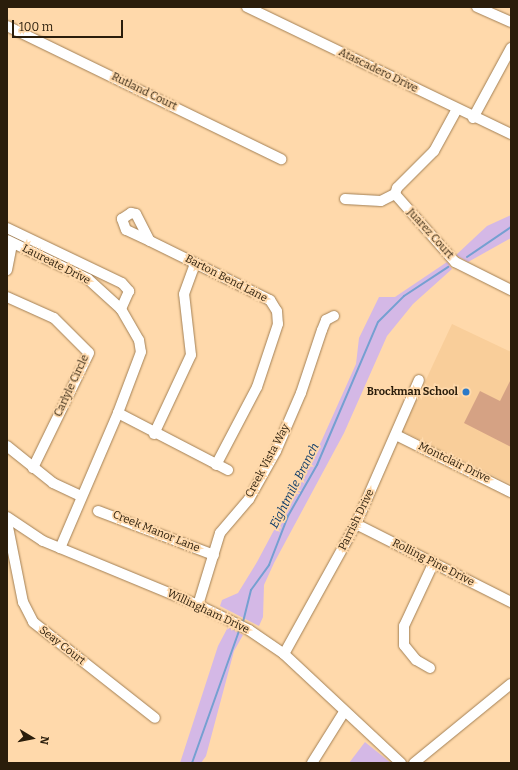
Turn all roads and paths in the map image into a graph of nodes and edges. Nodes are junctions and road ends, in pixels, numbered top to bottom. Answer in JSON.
{"nodes":[{"id":1,"x":246,"y":7,"type":"edge"},
{"id":2,"x":477,"y":7,"type":"edge"},
{"id":3,"x":511,"y":22,"type":"edge"},
{"id":4,"x":7,"y":26,"type":"edge"},
{"id":5,"x":511,"y":48,"type":"edge"},
{"id":6,"x":457,"y":109,"type":"junction"},
{"id":7,"x":473,"y":118,"type":"junction"},
{"id":8,"x":511,"y":134,"type":"edge"},
{"id":9,"x":281,"y":159,"type":"dead end"},
{"id":10,"x":395,"y":194,"type":"junction"},
{"id":11,"x":345,"y":199,"type":"dead end"},
{"id":12,"x":7,"y":228,"type":"edge"},
{"id":13,"x":150,"y":241,"type":"dead end"},
{"id":14,"x":9,"y":243,"type":"edge"},
{"id":15,"x":195,"y":263,"type":"junction"},
{"id":16,"x":7,"y":270,"type":"edge"},
{"id":17,"x":511,"y":290,"type":"edge"},
{"id":18,"x":7,"y":297,"type":"edge"},
{"id":19,"x":121,"y":309,"type":"junction"},
{"id":20,"x":334,"y":316,"type":"dead end"},
{"id":21,"x":419,"y":380,"type":"dead end"},
{"id":22,"x":118,"y":413,"type":"junction"},
{"id":23,"x":154,"y":434,"type":"junction"},
{"id":24,"x":396,"y":435,"type":"junction"},
{"id":25,"x":7,"y":446,"type":"edge"},
{"id":26,"x":216,"y":465,"type":"junction"},
{"id":27,"x":33,"y":468,"type":"junction"},
{"id":28,"x":228,"y":470,"type":"dead end"},
{"id":29,"x":511,"y":492,"type":"edge"},
{"id":30,"x":81,"y":496,"type":"junction"},
{"id":31,"x":98,"y":511,"type":"dead end"},
{"id":32,"x":7,"y":517,"type":"edge"},
{"id":33,"x":7,"y":522,"type":"edge"},
{"id":34,"x":356,"y":524,"type":"junction"},
{"id":35,"x":60,"y":548,"type":"junction"},
{"id":36,"x":214,"y":555,"type":"junction"},
{"id":37,"x":433,"y":564,"type":"junction"},
{"id":38,"x":511,"y":602,"type":"edge"},
{"id":39,"x":198,"y":605,"type":"junction"},
{"id":40,"x":284,"y":654,"type":"junction"},
{"id":41,"x":430,"y":668,"type":"dead end"},
{"id":42,"x":511,"y":684,"type":"edge"},
{"id":43,"x":344,"y":712,"type":"junction"},
{"id":44,"x":155,"y":718,"type":"dead end"},
{"id":45,"x":312,"y":763,"type":"edge"},
{"id":46,"x":401,"y":763,"type":"edge"},
{"id":47,"x":414,"y":763,"type":"edge"}],
"edges":[{"from":1,"to":6,"type":"street","name":"Atascadero Drive"},
{"from":2,"to":3,"type":"street"},
{"from":4,"to":9,"type":"street","name":"Rutland Court"},
{"from":5,"to":7,"type":"street"},
{"from":6,"to":7,"type":"street","name":"Atascadero Drive"},
{"from":6,"to":10,"type":"street"},
{"from":7,"to":8,"type":"street","name":"Atascadero Drive"},
{"from":10,"to":11,"type":"street"},
{"from":10,"to":17,"type":"street","name":"Juarez Court"},
{"from":12,"to":19,"type":"street"},
{"from":13,"to":15,"type":"street","name":"Barton Bend Lane"},
{"from":14,"to":16,"type":"street"},
{"from":14,"to":19,"type":"street","name":"Laureate Drive"},
{"from":15,"to":23,"type":"street"},
{"from":15,"to":26,"type":"street","name":"Barton Bend Lane"},
{"from":18,"to":27,"type":"street","name":"Carlyle Circle"},
{"from":19,"to":22,"type":"street","name":"Laureate Drive"},
{"from":20,"to":36,"type":"street","name":"Creek Vista Way"},
{"from":21,"to":24,"type":"street","name":"Parrish Drive"},
{"from":22,"to":23,"type":"street"},
{"from":22,"to":30,"type":"street","name":"Laureate Drive"},
{"from":23,"to":26,"type":"street"},
{"from":24,"to":29,"type":"street","name":"Montclair Drive"},
{"from":24,"to":34,"type":"street","name":"Parrish Drive"},
{"from":25,"to":27,"type":"street"},
{"from":26,"to":28,"type":"street"},
{"from":27,"to":30,"type":"street"},
{"from":30,"to":35,"type":"street","name":"Laureate Drive"},
{"from":31,"to":36,"type":"street","name":"Creek Manor Lane"},
{"from":32,"to":35,"type":"street","name":"Willingham Drive"},
{"from":33,"to":44,"type":"street","name":"Seay Court"},
{"from":34,"to":37,"type":"street","name":"Rolling Pine Drive"},
{"from":34,"to":40,"type":"street","name":"Parrish Drive"},
{"from":35,"to":39,"type":"street","name":"Willingham Drive"},
{"from":36,"to":39,"type":"street","name":"Creek Vista Way"},
{"from":37,"to":38,"type":"street","name":"Rolling Pine Drive"},
{"from":37,"to":41,"type":"street"},
{"from":39,"to":40,"type":"street","name":"Willingham Drive"},
{"from":40,"to":43,"type":"street","name":"Willingham Drive"},
{"from":42,"to":47,"type":"street"},
{"from":43,"to":45,"type":"street"},
{"from":43,"to":46,"type":"street","name":"Willingham Drive"}]}
